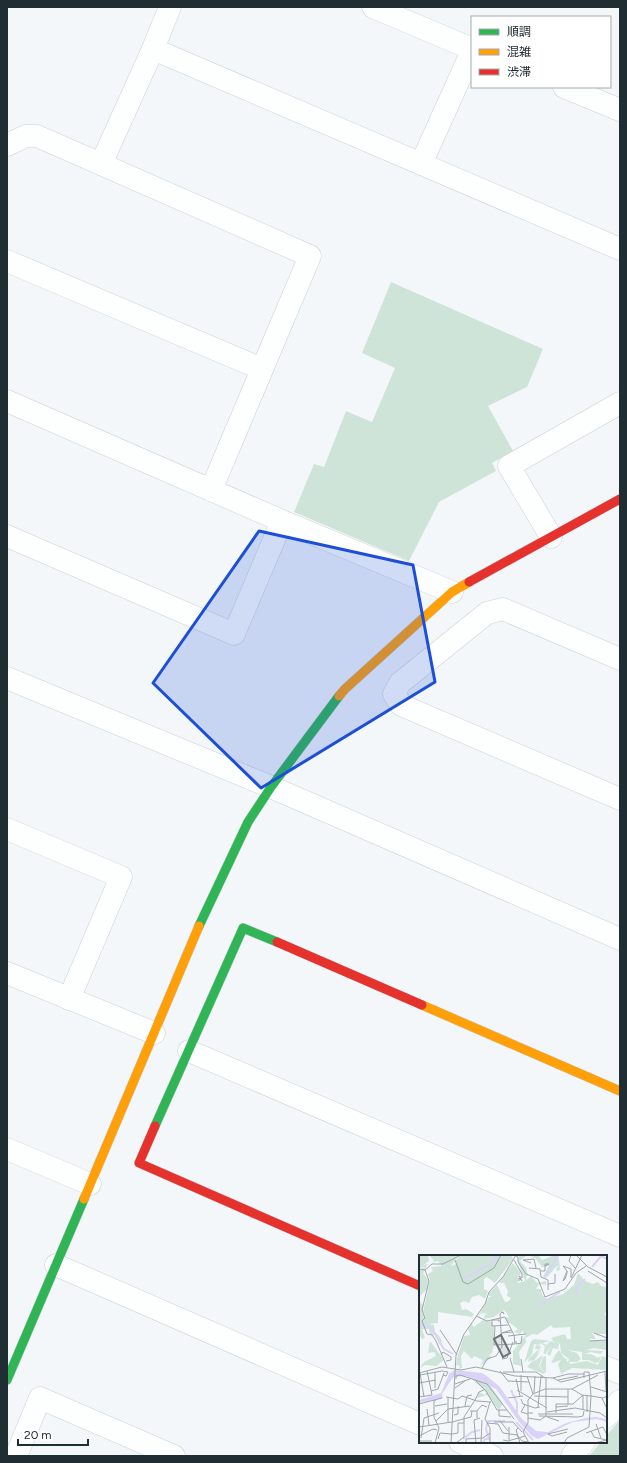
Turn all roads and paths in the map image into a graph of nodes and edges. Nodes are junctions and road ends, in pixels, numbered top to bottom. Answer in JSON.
{"nodes":[{"id":1,"x":170,"y":7,"type":"edge"},
{"id":2,"x":373,"y":7,"type":"edge"},
{"id":3,"x":153,"y":49,"type":"junction"},
{"id":4,"x":471,"y":50,"type":"edge"},
{"id":5,"x":471,"y":52,"type":"edge"},
{"id":6,"x":566,"y":88,"type":"edge"},
{"id":7,"x":620,"y":110,"type":"edge"},
{"id":8,"x":7,"y":145,"type":"edge"},
{"id":9,"x":101,"y":164,"type":"junction"},
{"id":10,"x":421,"y":164,"type":"junction"},
{"id":11,"x":620,"y":249,"type":"edge"},
{"id":12,"x":7,"y":261,"type":"edge"},
{"id":13,"x":262,"y":369,"type":"junction"},
{"id":14,"x":7,"y":402,"type":"edge"},
{"id":15,"x":620,"y":403,"type":"edge"},
{"id":16,"x":211,"y":490,"type":"junction"},
{"id":17,"x":619,"y":502,"type":"edge"},
{"id":18,"x":282,"y":521,"type":"junction"},
{"id":19,"x":7,"y":536,"type":"edge"},
{"id":20,"x":551,"y":537,"type":"junction"},
{"id":21,"x":452,"y":592,"type":"junction"},
{"id":22,"x":620,"y":659,"type":"edge"},
{"id":23,"x":7,"y":678,"type":"edge"},
{"id":24,"x":271,"y":787,"type":"junction"},
{"id":25,"x":620,"y":799,"type":"edge"},
{"id":26,"x":7,"y":828,"type":"edge"},
{"id":27,"x":620,"y":938,"type":"edge"},
{"id":28,"x":7,"y":973,"type":"edge"},
{"id":29,"x":69,"y":999,"type":"junction"},
{"id":30,"x":154,"y":1033,"type":"junction"},
{"id":31,"x":188,"y":1051,"type":"junction"},
{"id":32,"x":620,"y":1091,"type":"edge"},
{"id":33,"x":7,"y":1149,"type":"edge"},
{"id":34,"x":90,"y":1184,"type":"junction"},
{"id":35,"x":620,"y":1236,"type":"edge"},
{"id":36,"x":56,"y":1265,"type":"junction"},
{"id":37,"x":419,"y":1286,"type":"edge"},
{"id":38,"x":607,"y":1367,"type":"edge"},
{"id":39,"x":620,"y":1373,"type":"edge"},
{"id":40,"x":7,"y":1380,"type":"edge"},
{"id":41,"x":620,"y":1401,"type":"edge"},
{"id":42,"x":607,"y":1416,"type":"edge"},
{"id":43,"x":419,"y":1424,"type":"edge"},
{"id":44,"x":462,"y":1443,"type":"edge"},
{"id":45,"x":583,"y":1443,"type":"edge"},
{"id":46,"x":16,"y":1456,"type":"edge"},
{"id":47,"x":174,"y":1456,"type":"edge"},
{"id":48,"x":492,"y":1456,"type":"edge"},
{"id":49,"x":572,"y":1456,"type":"edge"}],
"edges":[{"from":1,"to":3,"type":"street"},
{"from":2,"to":4,"type":"street"},
{"from":3,"to":9,"type":"street"},
{"from":3,"to":10,"type":"street"},
{"from":5,"to":10,"type":"street"},
{"from":6,"to":7,"type":"street"},
{"from":8,"to":9,"type":"street"},
{"from":9,"to":13,"type":"street"},
{"from":10,"to":11,"type":"street"},
{"from":12,"to":13,"type":"street"},
{"from":13,"to":16,"type":"street"},
{"from":14,"to":16,"type":"street"},
{"from":15,"to":20,"type":"street"},
{"from":16,"to":18,"type":"street"},
{"from":17,"to":20,"type":"street"},
{"from":18,"to":19,"type":"street"},
{"from":18,"to":21,"type":"street"},
{"from":20,"to":21,"type":"street"},
{"from":21,"to":24,"type":"street"},
{"from":22,"to":25,"type":"street"},
{"from":23,"to":24,"type":"street"},
{"from":24,"to":27,"type":"street"},
{"from":24,"to":30,"type":"street"},
{"from":26,"to":29,"type":"street"},
{"from":28,"to":29,"type":"street"},
{"from":29,"to":30,"type":"street"},
{"from":30,"to":34,"type":"street"},
{"from":31,"to":32,"type":"street"},
{"from":31,"to":35,"type":"street"},
{"from":31,"to":37,"type":"street"},
{"from":33,"to":34,"type":"street"},
{"from":34,"to":36,"type":"street"},
{"from":36,"to":40,"type":"street"},
{"from":36,"to":43,"type":"street"},
{"from":38,"to":39,"type":"street"},
{"from":41,"to":42,"type":"street"},
{"from":44,"to":48,"type":"street"},
{"from":45,"to":49,"type":"street"},
{"from":46,"to":47,"type":"street"}]}
